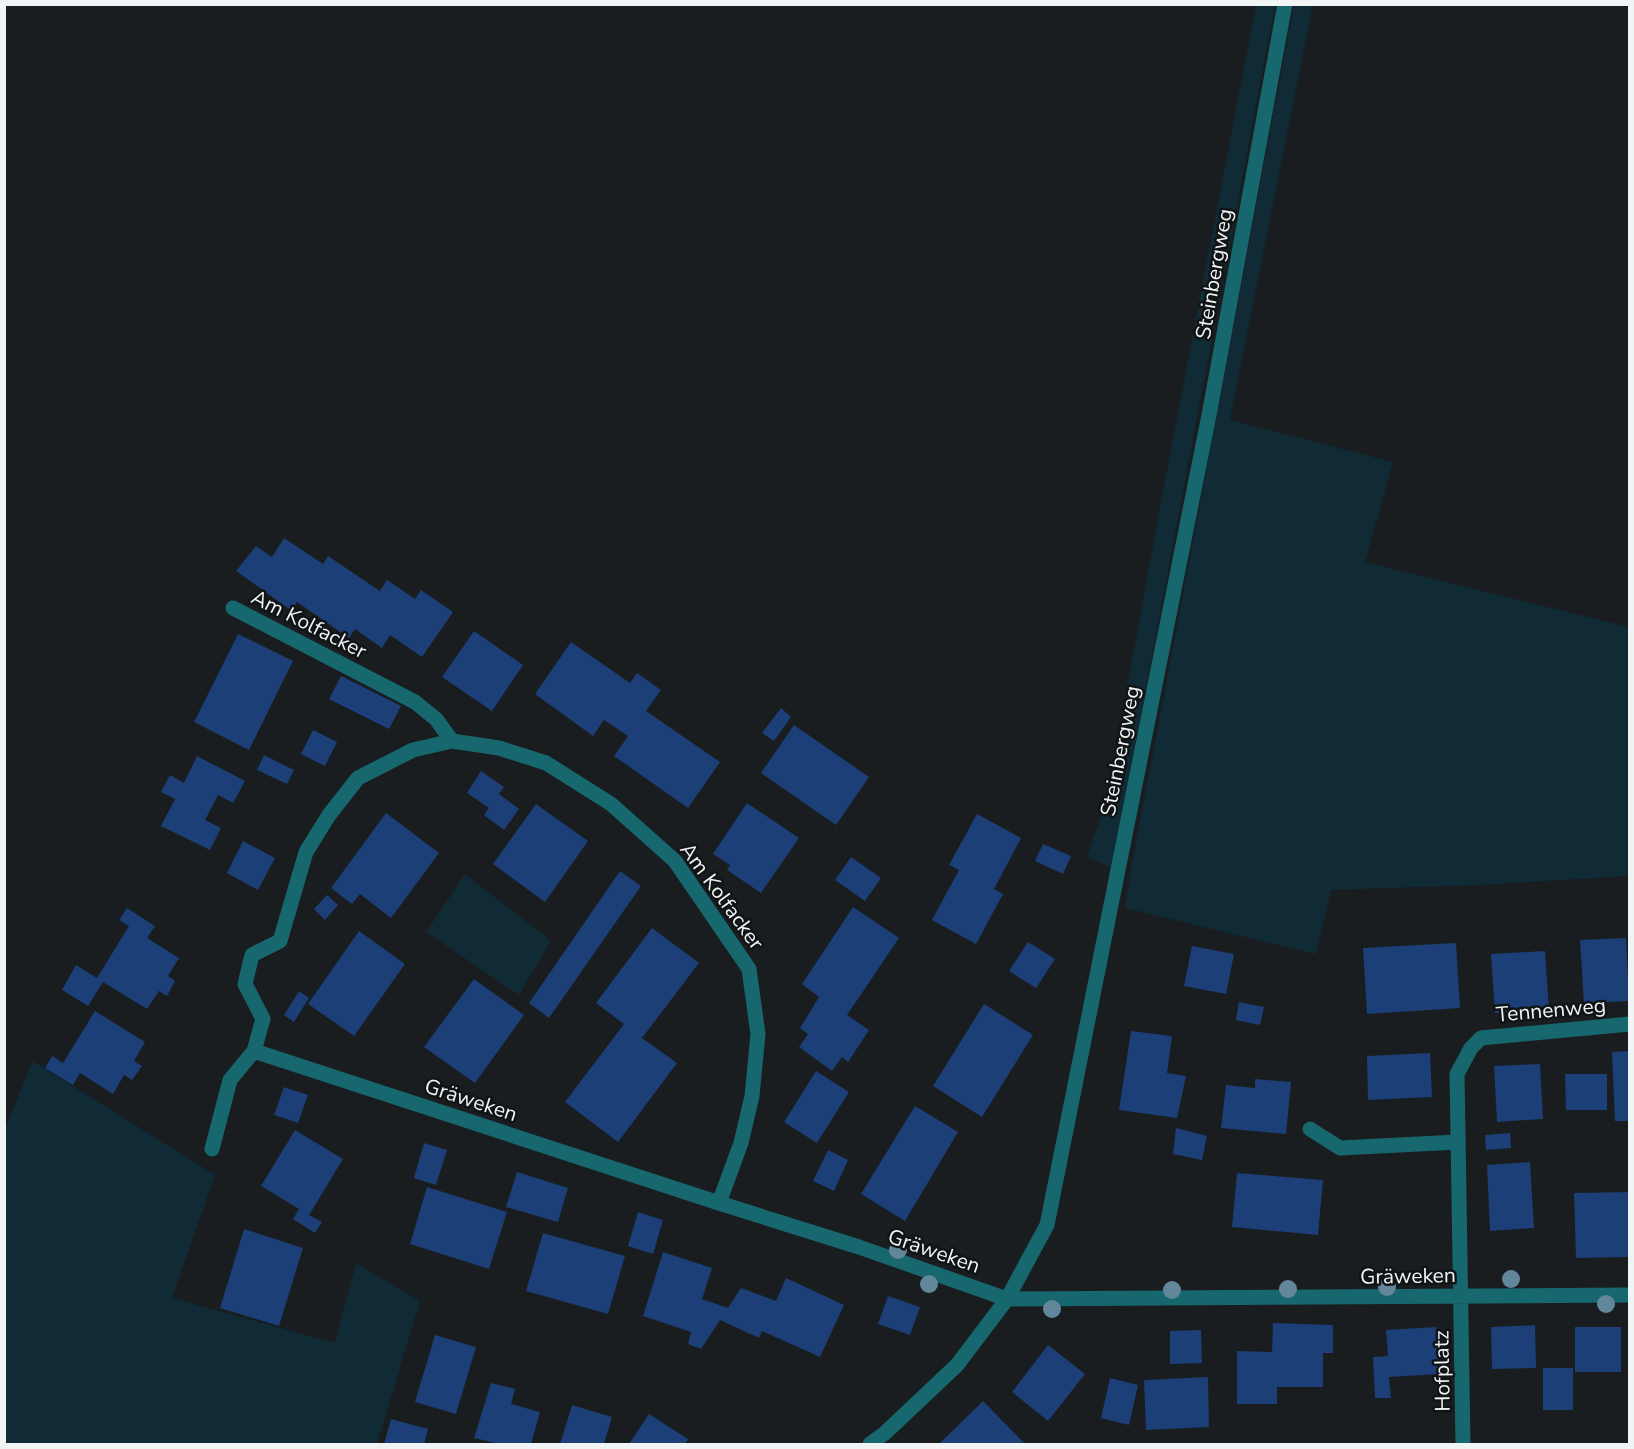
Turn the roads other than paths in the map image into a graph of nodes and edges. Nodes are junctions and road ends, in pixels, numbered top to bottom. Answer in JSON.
{"nodes":[{"id":1,"x":1285,"y":4,"type":"edge"},
{"id":2,"x":233,"y":608,"type":"dead end"},
{"id":3,"x":452,"y":741,"type":"junction"},
{"id":4,"x":1629,"y":1024,"type":"edge"},
{"id":5,"x":254,"y":1051,"type":"junction"},
{"id":6,"x":1310,"y":1129,"type":"dead end"},
{"id":7,"x":1458,"y":1142,"type":"junction"},
{"id":8,"x":212,"y":1149,"type":"dead end"},
{"id":9,"x":719,"y":1203,"type":"junction"},
{"id":10,"x":1629,"y":1295,"type":"edge"},
{"id":11,"x":1462,"y":1297,"type":"junction"},
{"id":12,"x":1007,"y":1299,"type":"junction"},
{"id":13,"x":870,"y":1444,"type":"edge"},
{"id":14,"x":1463,"y":1444,"type":"edge"}],
"edges":[{"from":1,"to":12,"type":"street","name":"Steinbergweg"},
{"from":2,"to":3,"type":"street","name":"Am Kolfacker"},
{"from":3,"to":5,"type":"street","name":"Am Kolfacker"},
{"from":3,"to":9,"type":"street","name":"Am Kolfacker"},
{"from":4,"to":7,"type":"street","name":"Tennenweg"},
{"from":5,"to":8,"type":"street","name":"Am Kolfacker"},
{"from":5,"to":9,"type":"street","name":"Gräweken"},
{"from":6,"to":7,"type":"street"},
{"from":7,"to":11,"type":"street","name":"Tennenweg"},
{"from":9,"to":12,"type":"street","name":"Gräweken"},
{"from":10,"to":11,"type":"street","name":"Gräweken"},
{"from":11,"to":12,"type":"street","name":"Gräweken"},
{"from":11,"to":14,"type":"street","name":"Hofplatz"},
{"from":12,"to":13,"type":"street","name":"Steinbergweg"}]}
